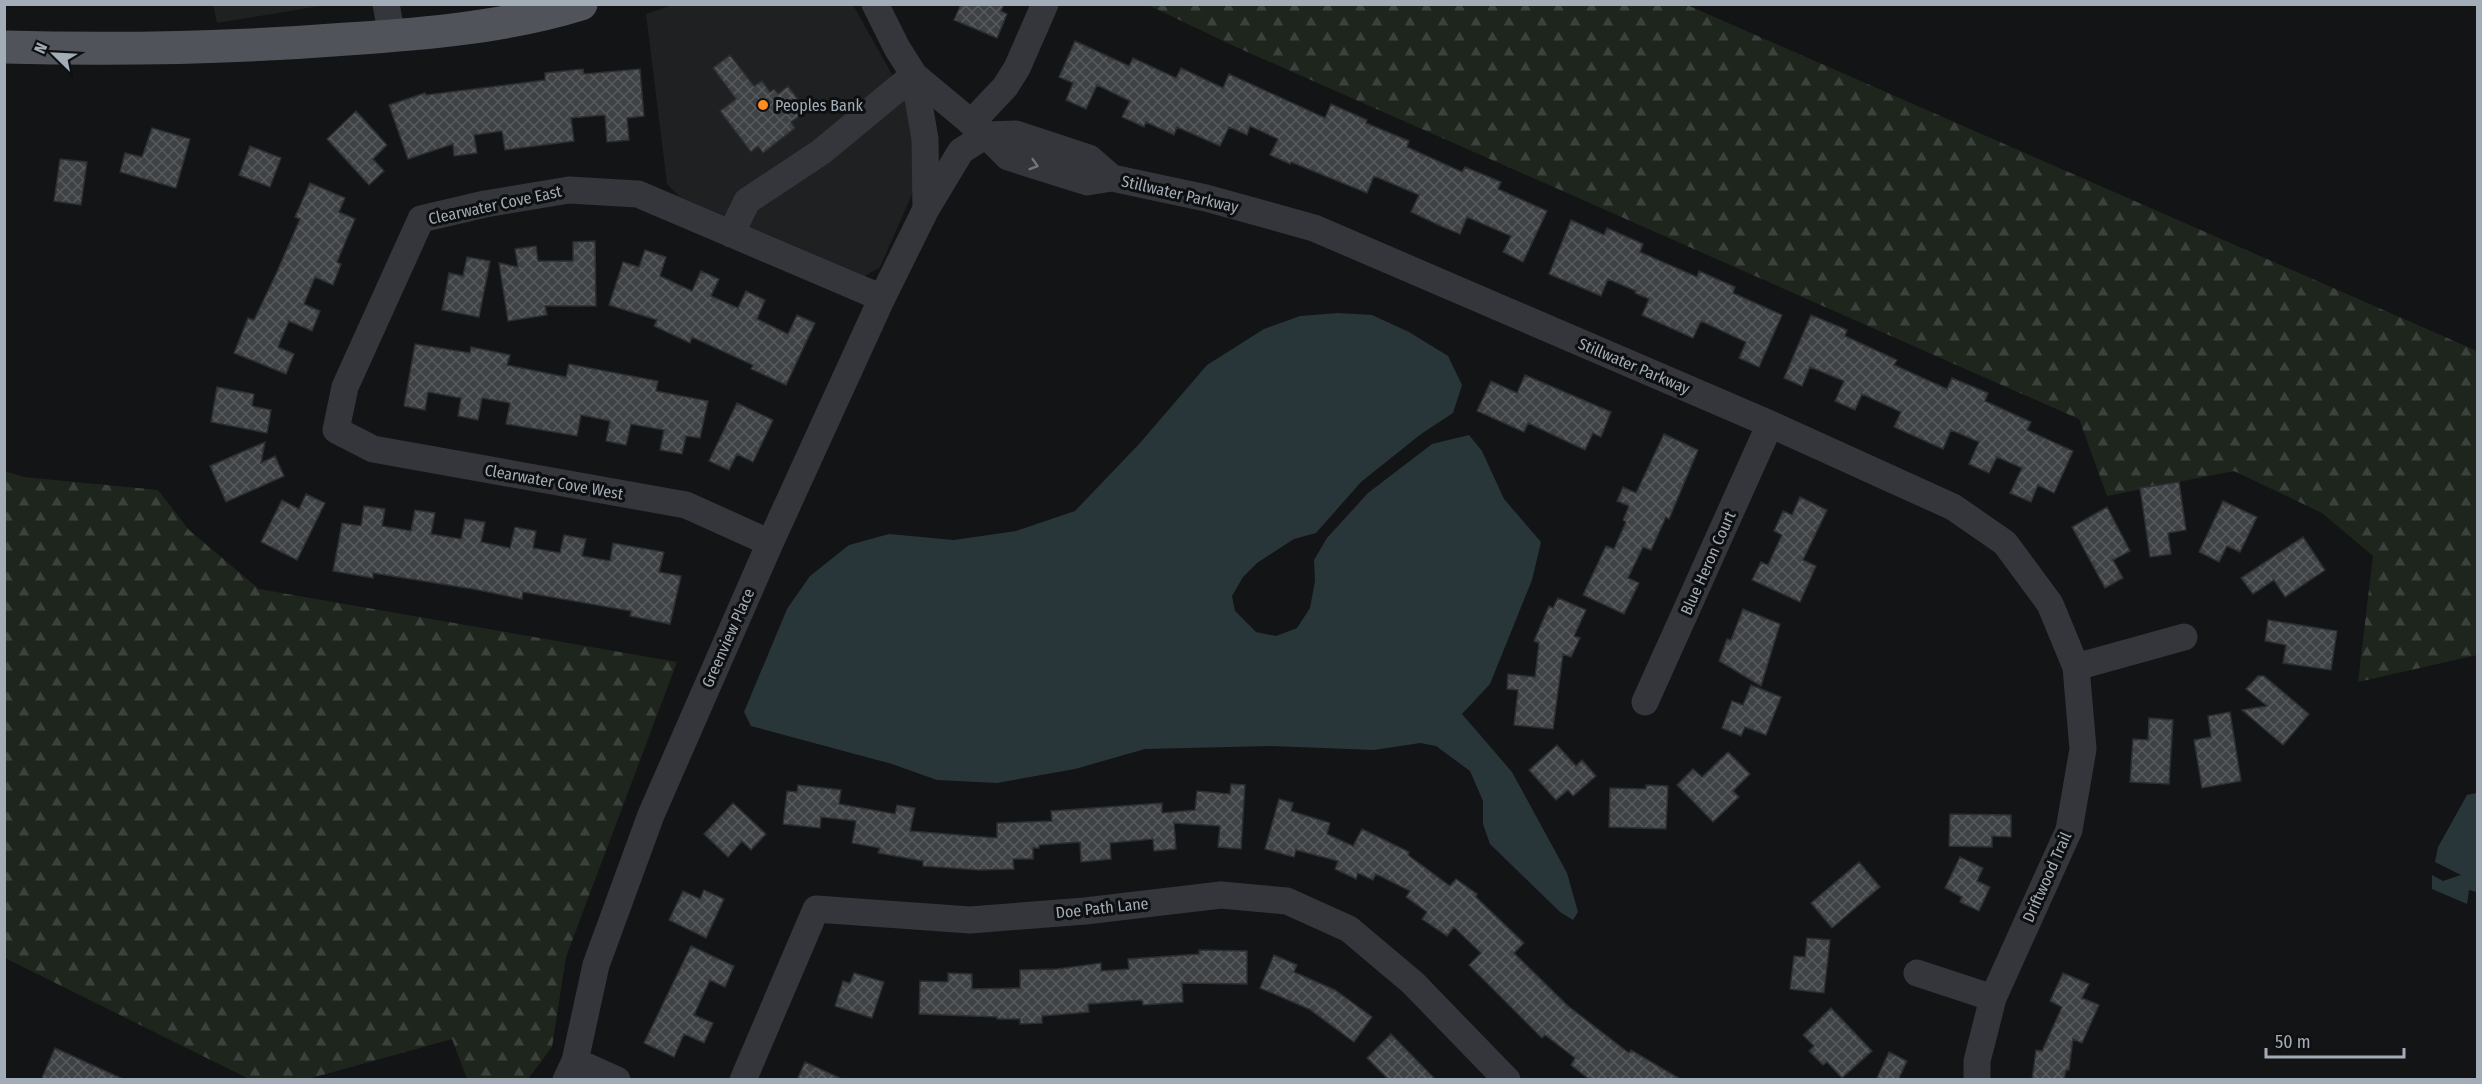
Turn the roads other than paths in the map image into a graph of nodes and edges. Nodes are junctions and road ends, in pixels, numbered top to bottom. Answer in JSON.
{"nodes":[{"id":1,"x":386,"y":4,"type":"edge"},
{"id":2,"x":581,"y":4,"type":"edge"},
{"id":3,"x":875,"y":4,"type":"edge"},
{"id":4,"x":1045,"y":4,"type":"edge"},
{"id":5,"x":392,"y":36,"type":"junction"},
{"id":6,"x":4,"y":47,"type":"edge"},
{"id":7,"x":914,"y":75,"type":"junction"},
{"id":8,"x":978,"y":129,"type":"junction"},
{"id":9,"x":926,"y":209,"type":"junction"},
{"id":10,"x":731,"y":234,"type":"junction"},
{"id":11,"x":882,"y":298,"type":"junction"},
{"id":12,"x":1770,"y":424,"type":"junction"},
{"id":13,"x":336,"y":430,"type":"joint"},
{"id":14,"x":770,"y":543,"type":"junction"},
{"id":15,"x":2184,"y":637,"type":"dead end"},
{"id":16,"x":2076,"y":667,"type":"junction"},
{"id":17,"x":1645,"y":702,"type":"dead end"},
{"id":18,"x":1917,"y":973,"type":"dead end"},
{"id":19,"x":1993,"y":998,"type":"junction"},
{"id":20,"x":571,"y":1070,"type":"edge"},
{"id":21,"x":617,"y":1080,"type":"edge"},
{"id":22,"x":743,"y":1080,"type":"edge"},
{"id":23,"x":1507,"y":1080,"type":"edge"},
{"id":24,"x":1977,"y":1080,"type":"edge"}],
"edges":[{"from":1,"to":5,"type":"street"},
{"from":2,"to":5,"type":"main road"},
{"from":3,"to":7,"type":"street"},
{"from":4,"to":8,"type":"street","name":"Greenview Place"},
{"from":5,"to":6,"type":"main road"},
{"from":7,"to":8,"type":"street"},
{"from":7,"to":9,"type":"street","name":"Greenview Place"},
{"from":7,"to":10,"type":"street"},
{"from":8,"to":9,"type":"street","name":"Greenview Place"},
{"from":8,"to":12,"type":"street","name":"Stillwater Parkway"},
{"from":9,"to":11,"type":"street","name":"Greenview Place"},
{"from":10,"to":11,"type":"street","name":"Clearwater Cove East"},
{"from":10,"to":13,"type":"street","name":"Clearwater Cove East"},
{"from":11,"to":14,"type":"street","name":"Greenview Place"},
{"from":12,"to":16,"type":"street","name":"Stillwater Parkway"},
{"from":12,"to":17,"type":"street","name":"Blue Heron Court"},
{"from":13,"to":14,"type":"street","name":"Clearwater Cove West"},
{"from":14,"to":20,"type":"street","name":"Greenview Place"},
{"from":15,"to":16,"type":"street"},
{"from":16,"to":19,"type":"street","name":"Driftwood Trail"},
{"from":18,"to":19,"type":"street"},
{"from":19,"to":24,"type":"street","name":"Driftwood Trail"},
{"from":20,"to":21,"type":"street"},
{"from":22,"to":23,"type":"street","name":"Doe Path Lane"}]}
